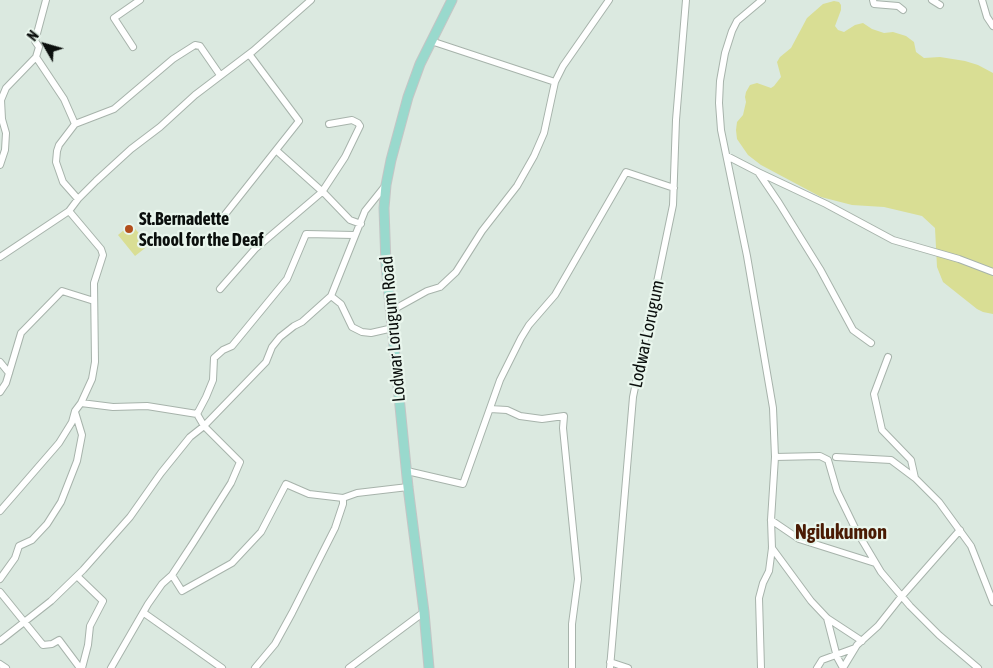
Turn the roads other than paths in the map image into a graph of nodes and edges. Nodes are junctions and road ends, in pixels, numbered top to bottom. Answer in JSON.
{"nodes":[{"id":1,"x":46,"y":0,"type":"edge"},
{"id":2,"x":140,"y":0,"type":"edge"},
{"id":3,"x":310,"y":0,"type":"edge"},
{"id":4,"x":452,"y":0,"type":"edge"},
{"id":5,"x":609,"y":0,"type":"edge"},
{"id":6,"x":686,"y":0,"type":"edge"},
{"id":7,"x":762,"y":0,"type":"edge"},
{"id":8,"x":873,"y":0,"type":"edge"},
{"id":9,"x":932,"y":0,"type":"edge"},
{"id":10,"x":982,"y":0,"type":"edge"},
{"id":11,"x":940,"y":6,"type":"dead end"},
{"id":12,"x":903,"y":10,"type":"dead end"},
{"id":13,"x":993,"y":26,"type":"edge"},
{"id":14,"x":431,"y":41,"type":"junction"},
{"id":15,"x":134,"y":47,"type":"dead end"},
{"id":16,"x":249,"y":54,"type":"junction"},
{"id":17,"x":36,"y":57,"type":"junction"},
{"id":18,"x":220,"y":75,"type":"junction"},
{"id":19,"x":554,"y":82,"type":"junction"},
{"id":20,"x":75,"y":124,"type":"junction"},
{"id":21,"x":329,"y":124,"type":"dead end"},
{"id":22,"x":277,"y":151,"type":"junction"},
{"id":23,"x":727,"y":156,"type":"junction"},
{"id":24,"x":0,"y":165,"type":"edge"},
{"id":25,"x":758,"y":172,"type":"junction"},
{"id":26,"x":386,"y":185,"type":"junction"},
{"id":27,"x":674,"y":188,"type":"junction"},
{"id":28,"x":322,"y":192,"type":"junction"},
{"id":29,"x":78,"y":199,"type":"junction"},
{"id":30,"x":69,"y":211,"type":"junction"},
{"id":31,"x":223,"y":217,"type":"dead end"},
{"id":32,"x":361,"y":224,"type":"junction"},
{"id":33,"x":354,"y":236,"type":"junction"},
{"id":34,"x":0,"y":257,"type":"edge"},
{"id":35,"x":993,"y":272,"type":"edge"},
{"id":36,"x":220,"y":290,"type":"dead end"},
{"id":37,"x":331,"y":296,"type":"junction"},
{"id":38,"x":94,"y":301,"type":"junction"},
{"id":39,"x":391,"y":311,"type":"junction"},
{"id":40,"x":393,"y":328,"type":"junction"},
{"id":41,"x":871,"y":343,"type":"dead end"},
{"id":42,"x":888,"y":357,"type":"dead end"},
{"id":43,"x":0,"y":362,"type":"edge"},
{"id":44,"x":10,"y":373,"type":"junction"},
{"id":45,"x":0,"y":392,"type":"edge"},
{"id":46,"x":81,"y":403,"type":"junction"},
{"id":47,"x":490,"y":409,"type":"junction"},
{"id":48,"x":75,"y":411,"type":"junction"},
{"id":49,"x":196,"y":414,"type":"junction"},
{"id":50,"x":204,"y":426,"type":"junction"},
{"id":51,"x":775,"y":457,"type":"junction"},
{"id":52,"x":836,"y":457,"type":"dead end"},
{"id":53,"x":407,"y":471,"type":"junction"},
{"id":54,"x":915,"y":478,"type":"junction"},
{"id":55,"x":408,"y":487,"type":"junction"},
{"id":56,"x":343,"y":498,"type":"junction"},
{"id":57,"x":0,"y":511,"type":"edge"},
{"id":58,"x":771,"y":520,"type":"junction"},
{"id":59,"x":960,"y":530,"type":"junction"},
{"id":60,"x":772,"y":548,"type":"junction"},
{"id":61,"x":875,"y":563,"type":"junction"},
{"id":62,"x":172,"y":575,"type":"junction"},
{"id":63,"x":77,"y":576,"type":"junction"},
{"id":64,"x":0,"y":579,"type":"edge"},
{"id":65,"x":0,"y":592,"type":"edge"},
{"id":66,"x":901,"y":597,"type":"junction"},
{"id":67,"x":993,"y":602,"type":"edge"},
{"id":68,"x":424,"y":612,"type":"junction"},
{"id":69,"x":144,"y":613,"type":"junction"},
{"id":70,"x":827,"y":618,"type":"junction"},
{"id":71,"x":24,"y":623,"type":"junction"},
{"id":72,"x":0,"y":641,"type":"edge"},
{"id":73,"x":862,"y":641,"type":"junction"},
{"id":74,"x":855,"y":648,"type":"junction"},
{"id":75,"x":836,"y":655,"type":"junction"},
{"id":76,"x":0,"y":664,"type":"edge"},
{"id":77,"x":610,"y":665,"type":"edge"},
{"id":78,"x":6,"y":668,"type":"edge"},
{"id":79,"x":81,"y":668,"type":"edge"},
{"id":80,"x":111,"y":668,"type":"edge"},
{"id":81,"x":222,"y":668,"type":"edge"},
{"id":82,"x":255,"y":668,"type":"edge"},
{"id":83,"x":349,"y":668,"type":"edge"},
{"id":84,"x":429,"y":668,"type":"edge"},
{"id":85,"x":572,"y":668,"type":"edge"},
{"id":86,"x":628,"y":668,"type":"edge"},
{"id":87,"x":761,"y":668,"type":"edge"},
{"id":88,"x":817,"y":668,"type":"edge"},
{"id":89,"x":843,"y":668,"type":"edge"},
{"id":90,"x":978,"y":668,"type":"edge"}],
"edges":[{"from":1,"to":17,"type":"street"},
{"from":2,"to":15,"type":"street"},
{"from":3,"to":16,"type":"street"},
{"from":4,"to":14,"type":"main road","name":"Lodwar Lorugum Road"},
{"from":5,"to":19,"type":"street"},
{"from":6,"to":27,"type":"street","name":"Lodwar Lorugum"},
{"from":7,"to":23,"type":"street"},
{"from":8,"to":12,"type":"street"},
{"from":9,"to":11,"type":"street"},
{"from":10,"to":13,"type":"street"},
{"from":14,"to":19,"type":"street"},
{"from":14,"to":26,"type":"main road","name":"Lodwar Lorugum Road"},
{"from":16,"to":18,"type":"street"},
{"from":16,"to":22,"type":"street"},
{"from":17,"to":20,"type":"street"},
{"from":17,"to":24,"type":"street"},
{"from":18,"to":20,"type":"street"},
{"from":18,"to":29,"type":"street"},
{"from":19,"to":39,"type":"street"},
{"from":20,"to":29,"type":"street"},
{"from":21,"to":28,"type":"street"},
{"from":22,"to":28,"type":"street"},
{"from":22,"to":31,"type":"street"},
{"from":23,"to":25,"type":"street"},
{"from":23,"to":51,"type":"street"},
{"from":25,"to":35,"type":"street"},
{"from":25,"to":41,"type":"street"},
{"from":26,"to":32,"type":"street"},
{"from":26,"to":39,"type":"main road","name":"Lodwar Lorugum Road"},
{"from":27,"to":47,"type":"street"},
{"from":27,"to":77,"type":"street","name":"Lodwar Lorugum"},
{"from":28,"to":32,"type":"street"},
{"from":28,"to":36,"type":"street"},
{"from":29,"to":30,"type":"street"},
{"from":30,"to":34,"type":"street"},
{"from":30,"to":38,"type":"street"},
{"from":32,"to":33,"type":"street"},
{"from":33,"to":37,"type":"street"},
{"from":33,"to":49,"type":"street"},
{"from":37,"to":40,"type":"street"},
{"from":37,"to":50,"type":"street"},
{"from":38,"to":44,"type":"street"},
{"from":38,"to":46,"type":"street"},
{"from":39,"to":40,"type":"main road","name":"Lodwar Lorugum Road"},
{"from":40,"to":53,"type":"main road","name":"Lodwar Lorugum Road"},
{"from":42,"to":54,"type":"street"},
{"from":43,"to":44,"type":"street"},
{"from":44,"to":45,"type":"street"},
{"from":46,"to":48,"type":"street"},
{"from":46,"to":49,"type":"street"},
{"from":47,"to":53,"type":"street"},
{"from":47,"to":85,"type":"street"},
{"from":48,"to":57,"type":"street"},
{"from":48,"to":64,"type":"street"},
{"from":49,"to":50,"type":"street"},
{"from":50,"to":62,"type":"street"},
{"from":50,"to":63,"type":"street"},
{"from":51,"to":58,"type":"street"},
{"from":51,"to":61,"type":"street"},
{"from":52,"to":54,"type":"street"},
{"from":53,"to":55,"type":"main road","name":"Lodwar Lorugum Road"},
{"from":54,"to":59,"type":"street"},
{"from":55,"to":56,"type":"street"},
{"from":55,"to":68,"type":"main road","name":"Lodwar Lorugum Road"},
{"from":56,"to":62,"type":"street"},
{"from":56,"to":82,"type":"street"},
{"from":58,"to":60,"type":"street"},
{"from":58,"to":61,"type":"street"},
{"from":59,"to":66,"type":"street"},
{"from":59,"to":67,"type":"street"},
{"from":60,"to":70,"type":"street"},
{"from":60,"to":87,"type":"street"},
{"from":61,"to":66,"type":"street"},
{"from":62,"to":69,"type":"street"},
{"from":63,"to":71,"type":"street"},
{"from":63,"to":79,"type":"street"},
{"from":65,"to":71,"type":"street"},
{"from":66,"to":73,"type":"street"},
{"from":66,"to":90,"type":"street"},
{"from":68,"to":83,"type":"street"},
{"from":68,"to":84,"type":"main road","name":"Lodwar Lorugum Road"},
{"from":69,"to":80,"type":"street"},
{"from":69,"to":81,"type":"street"},
{"from":70,"to":73,"type":"street"},
{"from":70,"to":75,"type":"street"},
{"from":71,"to":72,"type":"street"},
{"from":71,"to":79,"type":"street"},
{"from":73,"to":74,"type":"street"},
{"from":74,"to":75,"type":"street"},
{"from":74,"to":89,"type":"street"},
{"from":75,"to":88,"type":"street"},
{"from":75,"to":89,"type":"street"},
{"from":76,"to":78,"type":"street"},
{"from":77,"to":86,"type":"street"}]}
